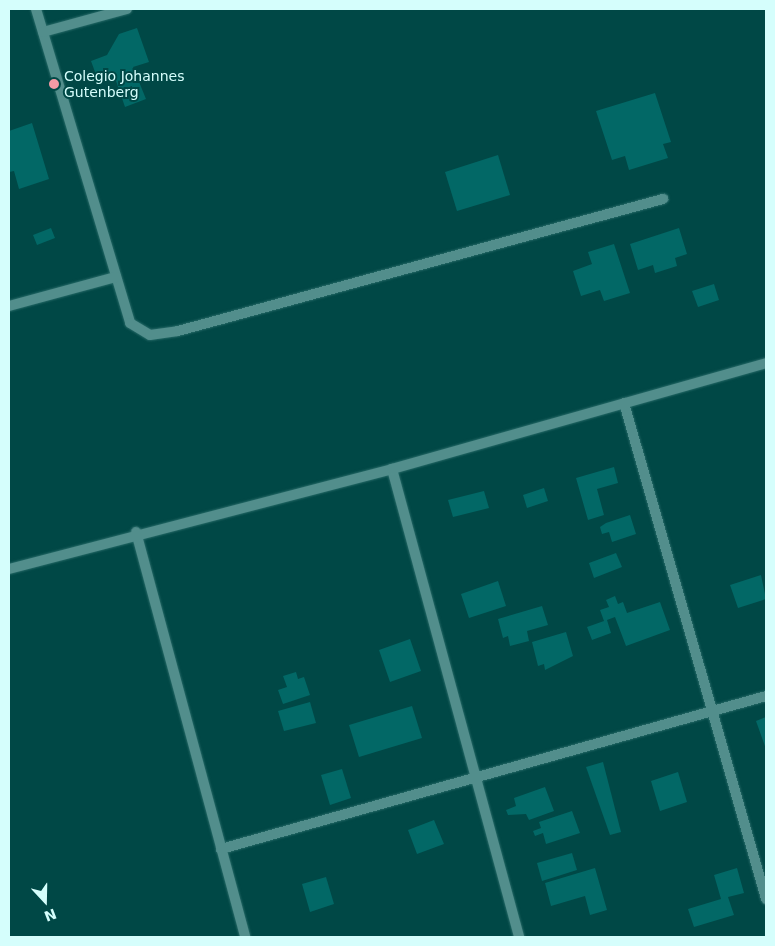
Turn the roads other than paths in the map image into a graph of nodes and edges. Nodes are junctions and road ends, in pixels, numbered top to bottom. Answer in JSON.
{"nodes":[{"id":1,"x":36,"y":9,"type":"edge"},
{"id":2,"x":127,"y":9,"type":"edge"},
{"id":3,"x":43,"y":32,"type":"junction"},
{"id":4,"x":663,"y":199,"type":"dead end"},
{"id":5,"x":116,"y":277,"type":"junction"},
{"id":6,"x":9,"y":306,"type":"edge"},
{"id":7,"x":766,"y":363,"type":"edge"},
{"id":8,"x":624,"y":403,"type":"junction"},
{"id":9,"x":392,"y":469,"type":"junction"},
{"id":10,"x":136,"y":532,"type":"junction"},
{"id":11,"x":9,"y":569,"type":"edge"},
{"id":12,"x":766,"y":696,"type":"edge"},
{"id":13,"x":712,"y":711,"type":"junction"},
{"id":14,"x":475,"y":777,"type":"junction"},
{"id":15,"x":221,"y":849,"type":"junction"},
{"id":16,"x":766,"y":899,"type":"edge"},
{"id":17,"x":245,"y":937,"type":"edge"},
{"id":18,"x":518,"y":937,"type":"edge"}],
"edges":[{"from":1,"to":3,"type":"street"},
{"from":2,"to":3,"type":"street"},
{"from":3,"to":5,"type":"street"},
{"from":4,"to":5,"type":"street"},
{"from":5,"to":6,"type":"street"},
{"from":7,"to":8,"type":"street"},
{"from":8,"to":9,"type":"street"},
{"from":8,"to":13,"type":"street"},
{"from":9,"to":10,"type":"street"},
{"from":9,"to":14,"type":"street"},
{"from":10,"to":11,"type":"street"},
{"from":10,"to":15,"type":"street"},
{"from":12,"to":13,"type":"street"},
{"from":13,"to":14,"type":"street"},
{"from":13,"to":16,"type":"street"},
{"from":14,"to":15,"type":"street"},
{"from":14,"to":18,"type":"street"},
{"from":15,"to":17,"type":"street"}]}
